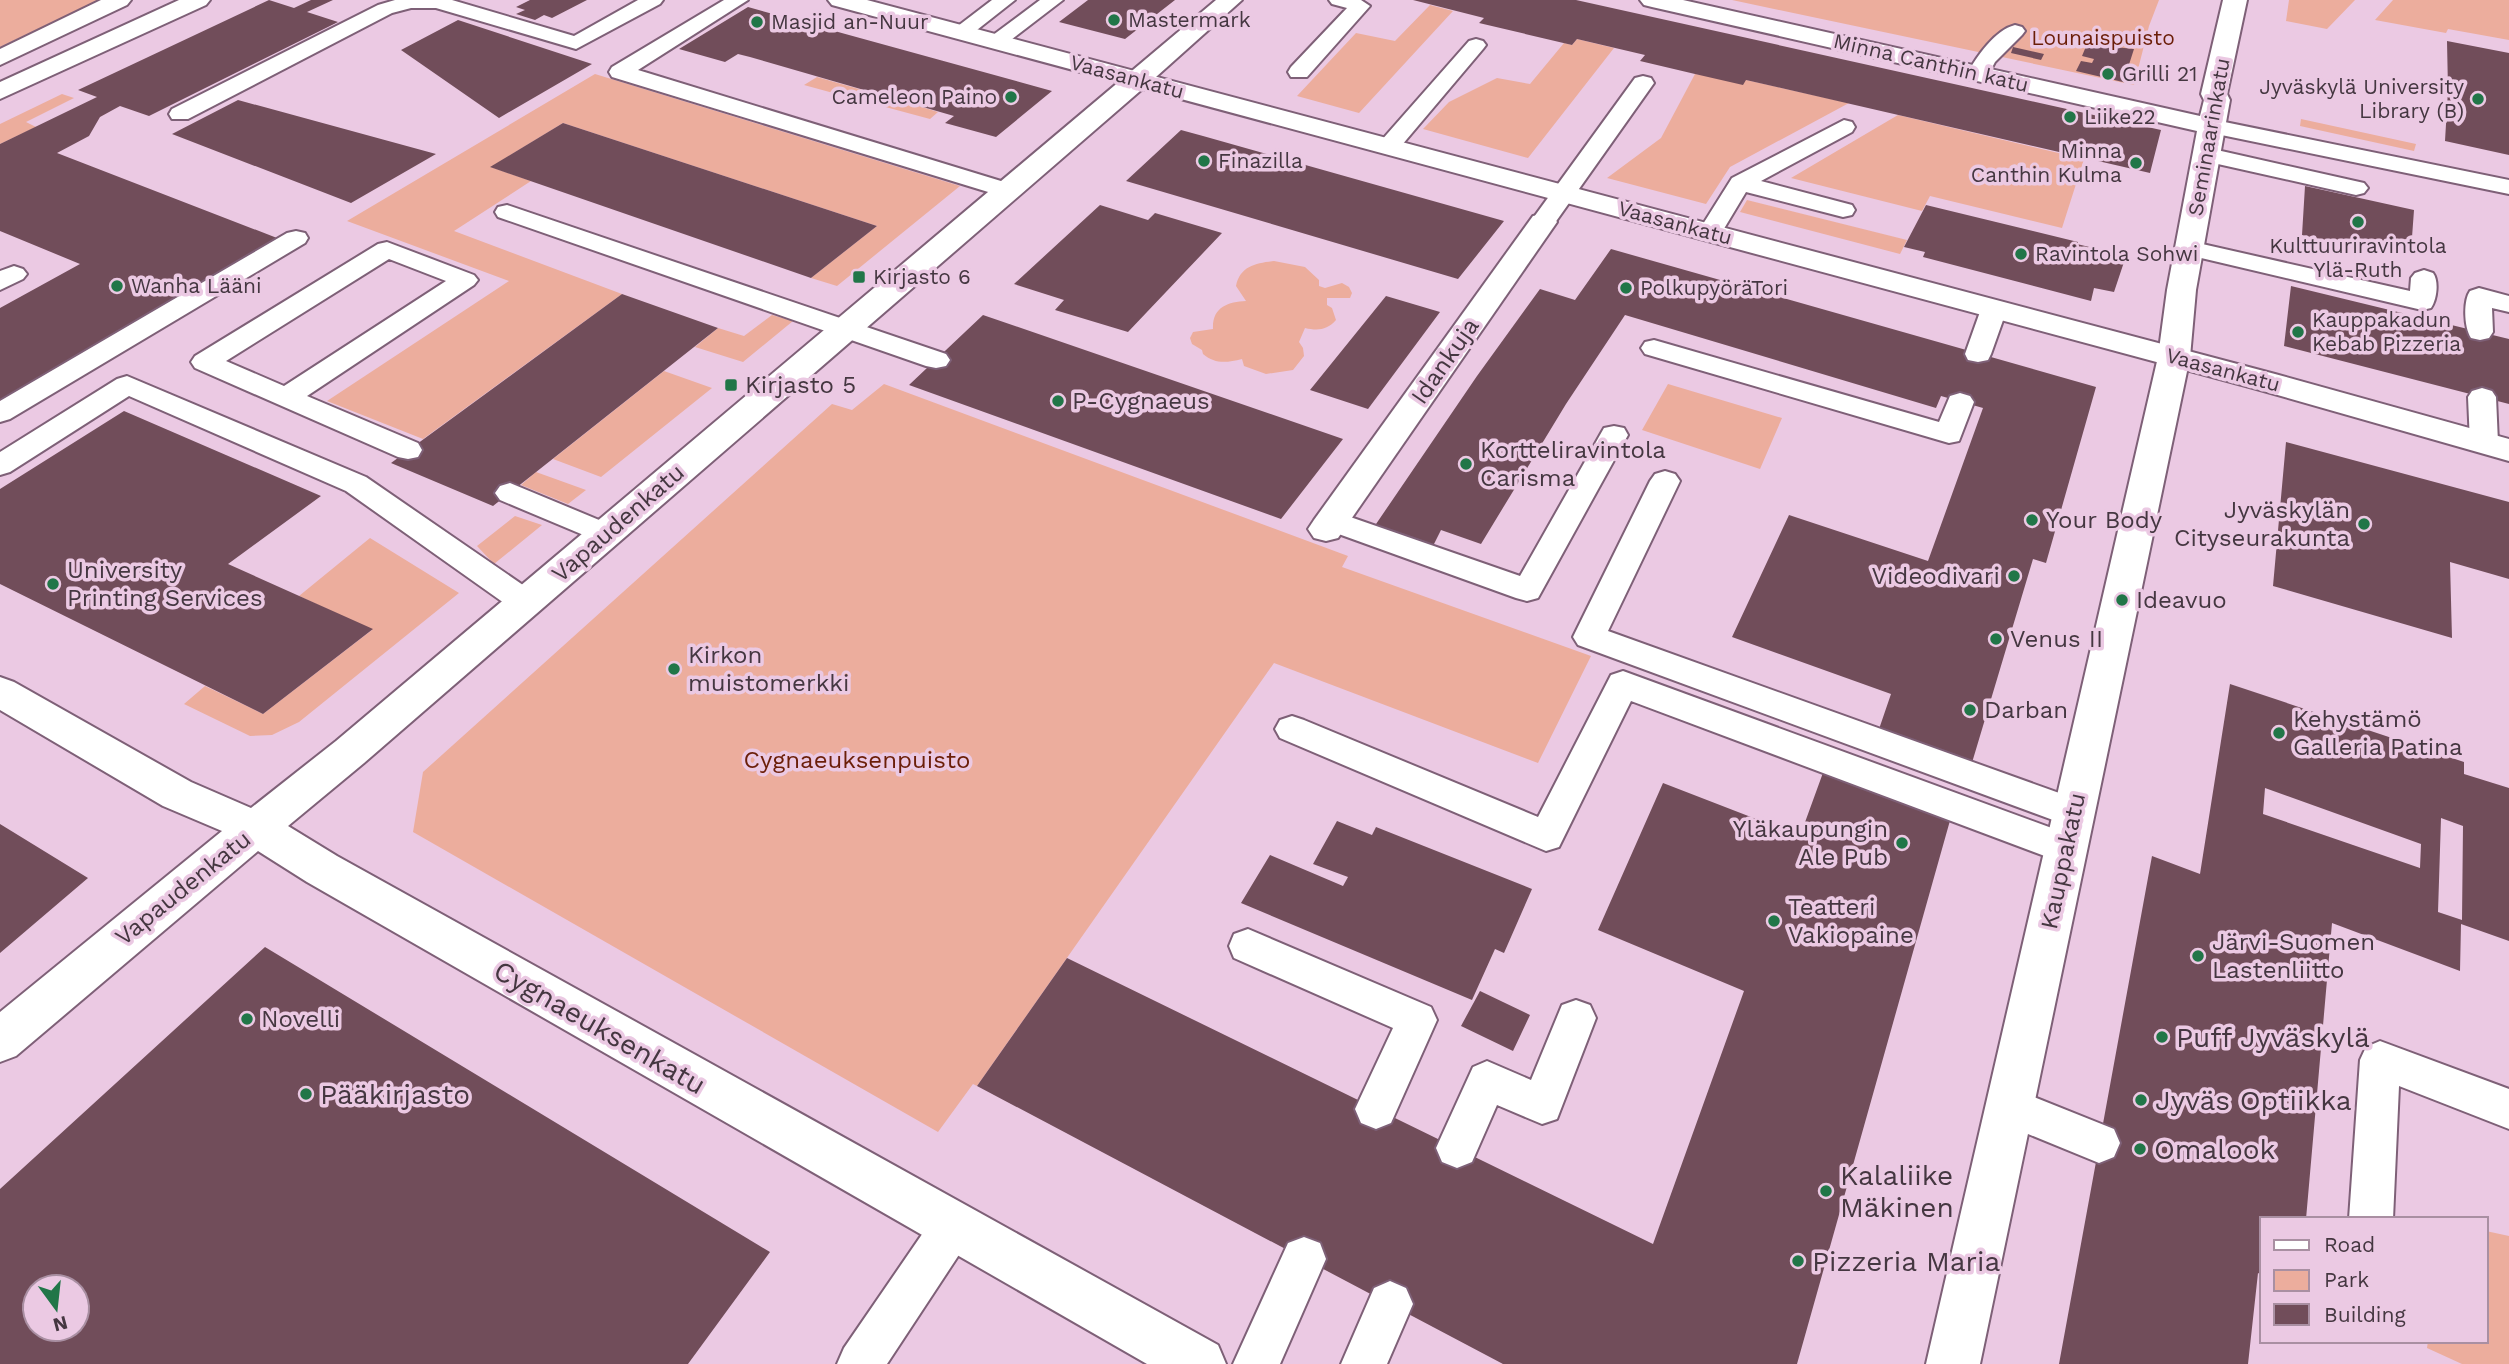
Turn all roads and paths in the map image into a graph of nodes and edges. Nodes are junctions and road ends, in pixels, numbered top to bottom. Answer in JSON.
{"nodes":[{"id":1,"x":119,"y":0,"type":"edge"},
{"id":2,"x":198,"y":0,"type":"edge"},
{"id":3,"x":653,"y":0,"type":"edge"},
{"id":4,"x":738,"y":0,"type":"edge"},
{"id":5,"x":840,"y":0,"type":"edge"},
{"id":6,"x":1005,"y":0,"type":"edge"},
{"id":7,"x":1053,"y":0,"type":"edge"},
{"id":8,"x":1230,"y":0,"type":"edge"},
{"id":9,"x":1339,"y":0,"type":"edge"},
{"id":10,"x":1652,"y":0,"type":"edge"},
{"id":11,"x":2235,"y":0,"type":"edge"},
{"id":12,"x":2015,"y":31,"type":"dead end"},
{"id":13,"x":961,"y":33,"type":"junction"},
{"id":14,"x":996,"y":42,"type":"junction"},
{"id":15,"x":1476,"y":45,"type":"dead end"},
{"id":16,"x":0,"y":58,"type":"edge"},
{"id":17,"x":1299,"y":72,"type":"dead end"},
{"id":18,"x":1978,"y":74,"type":"junction"},
{"id":19,"x":1138,"y":80,"type":"junction"},
{"id":20,"x":1643,"y":83,"type":"dead end"},
{"id":21,"x":0,"y":91,"type":"edge"},
{"id":22,"x":180,"y":114,"type":"dead end"},
{"id":23,"x":2210,"y":125,"type":"junction"},
{"id":24,"x":1844,"y":127,"type":"dead end"},
{"id":25,"x":1388,"y":147,"type":"junction"},
{"id":26,"x":2208,"y":155,"type":"junction"},
{"id":27,"x":1740,"y":183,"type":"junction"},
{"id":28,"x":2509,"y":187,"type":"edge"},
{"id":29,"x":2356,"y":188,"type":"dead end"},
{"id":30,"x":1006,"y":190,"type":"junction"},
{"id":31,"x":1562,"y":193,"type":"junction"},
{"id":32,"x":1843,"y":210,"type":"dead end"},
{"id":33,"x":507,"y":212,"type":"dead end"},
{"id":34,"x":1543,"y":222,"type":"joint"},
{"id":35,"x":1710,"y":232,"type":"junction"},
{"id":36,"x":296,"y":238,"type":"dead end"},
{"id":37,"x":2189,"y":248,"type":"junction"},
{"id":38,"x":2424,"y":278,"type":"dead end"},
{"id":39,"x":2509,"y":304,"type":"edge"},
{"id":40,"x":1994,"y":309,"type":"junction"},
{"id":41,"x":843,"y":330,"type":"junction"},
{"id":42,"x":2480,"y":332,"type":"dead end"},
{"id":43,"x":1654,"y":348,"type":"dead end"},
{"id":44,"x":1978,"y":354,"type":"dead end"},
{"id":45,"x":2174,"y":357,"type":"junction"},
{"id":46,"x":936,"y":360,"type":"dead end"},
{"id":47,"x":286,"y":397,"type":"junction"},
{"id":48,"x":2482,"y":397,"type":"dead end"},
{"id":49,"x":1960,"y":402,"type":"dead end"},
{"id":50,"x":0,"y":414,"type":"edge"},
{"id":51,"x":1614,"y":435,"type":"dead end"},
{"id":52,"x":2496,"y":447,"type":"edge"},
{"id":53,"x":408,"y":450,"type":"dead end"},
{"id":54,"x":0,"y":465,"type":"edge"},
{"id":55,"x":1665,"y":481,"type":"dead end"},
{"id":56,"x":510,"y":493,"type":"dead end"},
{"id":57,"x":1330,"y":525,"type":"joint"},
{"id":58,"x":605,"y":534,"type":"junction"},
{"id":59,"x":525,"y":602,"type":"junction"},
{"id":60,"x":0,"y":692,"type":"edge"},
{"id":61,"x":1292,"y":729,"type":"dead end"},
{"id":62,"x":256,"y":828,"type":"junction"},
{"id":63,"x":2070,"y":831,"type":"junction"},
{"id":64,"x":1248,"y":946,"type":"dead end"},
{"id":65,"x":1576,"y":1018,"type":"dead end"},
{"id":66,"x":0,"y":1041,"type":"edge"},
{"id":67,"x":2010,"y":1106,"type":"junction"},
{"id":68,"x":1376,"y":1109,"type":"dead end"},
{"id":69,"x":2509,"y":1109,"type":"edge"},
{"id":70,"x":2099,"y":1143,"type":"dead end"},
{"id":71,"x":1457,"y":1148,"type":"dead end"},
{"id":72,"x":2371,"y":1217,"type":"edge"},
{"id":73,"x":953,"y":1226,"type":"junction"},
{"id":74,"x":1304,"y":1259,"type":"dead end"},
{"id":75,"x":1390,"y":1304,"type":"dead end"},
{"id":76,"x":860,"y":1364,"type":"edge"},
{"id":77,"x":1199,"y":1364,"type":"edge"},
{"id":78,"x":1256,"y":1364,"type":"edge"},
{"id":79,"x":1364,"y":1364,"type":"edge"},
{"id":80,"x":1953,"y":1364,"type":"edge"}],
"edges":[{"from":1,"to":16,"type":"street"},
{"from":2,"to":21,"type":"street"},
{"from":3,"to":22,"type":"lane"},
{"from":4,"to":30,"type":"lane"},
{"from":5,"to":13,"type":"street","name":"Vaasankatu"},
{"from":6,"to":13,"type":"lane"},
{"from":7,"to":14,"type":"lane"},
{"from":8,"to":19,"type":"street","name":"Vapaudenkatu"},
{"from":9,"to":17,"type":"lane"},
{"from":10,"to":18,"type":"street","name":"Minna Canthin katu"},
{"from":11,"to":23,"type":"street","name":"Seminaarinkatu"},
{"from":12,"to":18,"type":"lane"},
{"from":13,"to":14,"type":"street","name":"Vaasankatu"},
{"from":14,"to":19,"type":"street","name":"Vaasankatu"},
{"from":15,"to":25,"type":"lane"},
{"from":18,"to":23,"type":"street","name":"Minna Canthin katu"},
{"from":19,"to":25,"type":"street","name":"Vaasankatu"},
{"from":19,"to":30,"type":"street","name":"Vapaudenkatu"},
{"from":20,"to":31,"type":"lane","name":"Idankuja"},
{"from":23,"to":26,"type":"street","name":"Seminaarinkatu"},
{"from":23,"to":28,"type":"lane"},
{"from":24,"to":27,"type":"lane"},
{"from":25,"to":31,"type":"street","name":"Vaasankatu"},
{"from":26,"to":29,"type":"lane"},
{"from":26,"to":37,"type":"street","name":"Seminaarinkatu"},
{"from":27,"to":32,"type":"lane"},
{"from":27,"to":35,"type":"lane"},
{"from":30,"to":41,"type":"street","name":"Vapaudenkatu"},
{"from":31,"to":34,"type":"lane","name":"Idankuja"},
{"from":31,"to":35,"type":"street","name":"Vaasankatu"},
{"from":33,"to":41,"type":"lane"},
{"from":34,"to":57,"type":"street","name":"Idankuja"},
{"from":35,"to":40,"type":"street","name":"Vaasankatu"},
{"from":36,"to":50,"type":"lane"},
{"from":37,"to":38,"type":"lane"},
{"from":37,"to":45,"type":"street","name":"Seminaarinkatu"},
{"from":39,"to":42,"type":"lane"},
{"from":40,"to":44,"type":"lane"},
{"from":40,"to":45,"type":"street","name":"Vaasankatu"},
{"from":41,"to":46,"type":"lane"},
{"from":41,"to":58,"type":"street","name":"Vapaudenkatu"},
{"from":43,"to":49,"type":"lane"},
{"from":45,"to":52,"type":"street","name":"Vaasankatu"},
{"from":45,"to":63,"type":"street","name":"Kauppakatu"},
{"from":47,"to":47,"type":"lane"},
{"from":47,"to":53,"type":"lane"},
{"from":48,"to":52,"type":"lane"},
{"from":51,"to":57,"type":"lane"},
{"from":54,"to":59,"type":"lane"},
{"from":55,"to":63,"type":"lane"},
{"from":56,"to":58,"type":"lane"},
{"from":58,"to":59,"type":"street","name":"Vapaudenkatu"},
{"from":59,"to":62,"type":"street","name":"Vapaudenkatu"},
{"from":60,"to":62,"type":"street","name":"Cygnaeuksenkatu"},
{"from":61,"to":63,"type":"lane"},
{"from":62,"to":66,"type":"street","name":"Vapaudenkatu"},
{"from":62,"to":73,"type":"street","name":"Cygnaeuksenkatu"},
{"from":63,"to":67,"type":"street","name":"Kauppakatu"},
{"from":64,"to":68,"type":"lane"},
{"from":65,"to":71,"type":"lane"},
{"from":67,"to":70,"type":"lane"},
{"from":67,"to":80,"type":"street","name":"Kauppakatu"},
{"from":69,"to":72,"type":"lane"},
{"from":73,"to":76,"type":"lane"},
{"from":73,"to":77,"type":"street","name":"Cygnaeuksenkatu"},
{"from":74,"to":78,"type":"lane"},
{"from":75,"to":79,"type":"lane"}]}
